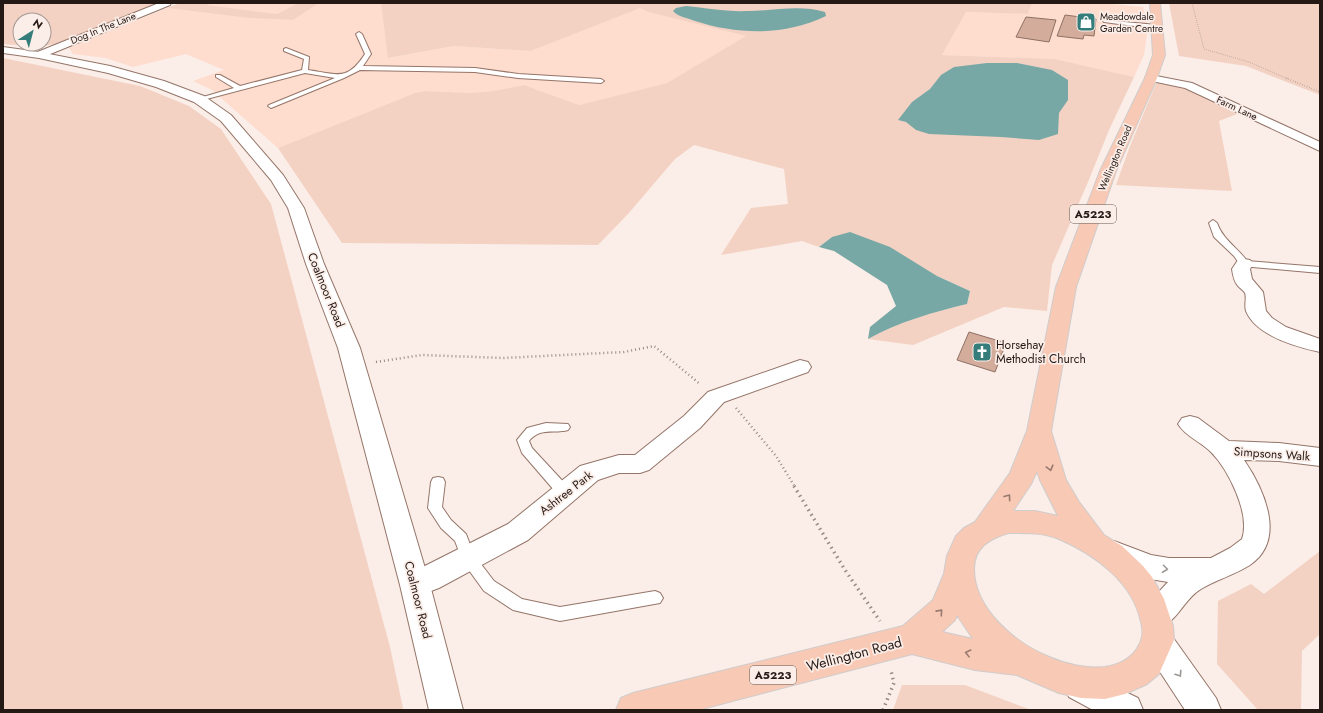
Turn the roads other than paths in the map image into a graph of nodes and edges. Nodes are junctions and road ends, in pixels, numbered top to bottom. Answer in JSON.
{"nodes":[{"id":1,"x":167,"y":3,"type":"edge"},
{"id":2,"x":1155,"y":3,"type":"edge"},
{"id":3,"x":1104,"y":21,"type":"dead end"},
{"id":4,"x":1157,"y":28,"type":"junction"},
{"id":5,"x":359,"y":34,"type":"dead end"},
{"id":6,"x":3,"y":50,"type":"edge"},
{"id":7,"x":286,"y":50,"type":"dead end"},
{"id":8,"x":39,"y":55,"type":"junction"},
{"id":9,"x":359,"y":68,"type":"junction"},
{"id":10,"x":305,"y":71,"type":"junction"},
{"id":11,"x":218,"y":76,"type":"dead end"},
{"id":12,"x":342,"y":77,"type":"junction"},
{"id":13,"x":1151,"y":78,"type":"junction"},
{"id":14,"x":600,"y":81,"type":"dead end"},
{"id":15,"x":239,"y":88,"type":"junction"},
{"id":16,"x":199,"y":99,"type":"junction"},
{"id":17,"x":271,"y":106,"type":"dead end"},
{"id":18,"x":1320,"y":147,"type":"edge"},
{"id":19,"x":1213,"y":223,"type":"dead end"},
{"id":20,"x":1244,"y":264,"type":"junction"},
{"id":21,"x":1320,"y":270,"type":"edge"},
{"id":22,"x":1320,"y":346,"type":"edge"},
{"id":23,"x":800,"y":367,"type":"dead end"},
{"id":24,"x":1190,"y":424,"type":"dead end"},
{"id":25,"x":564,"y":427,"type":"dead end"},
{"id":26,"x":1039,"y":431,"type":"junction"},
{"id":27,"x":1223,"y":450,"type":"junction"},
{"id":28,"x":1320,"y":457,"type":"edge"},
{"id":29,"x":438,"y":482,"type":"dead end"},
{"id":30,"x":565,"y":493,"type":"junction"},
{"id":31,"x":985,"y":529,"type":"junction"},
{"id":32,"x":1099,"y":546,"type":"junction"},
{"id":33,"x":468,"y":558,"type":"junction"},
{"id":34,"x":1213,"y":569,"type":"junction"},
{"id":35,"x":959,"y":575,"type":"junction"},
{"id":36,"x":415,"y":585,"type":"junction"},
{"id":37,"x":655,"y":598,"type":"dead end"},
{"id":38,"x":1157,"y":629,"type":"junction"},
{"id":39,"x":898,"y":643,"type":"junction"},
{"id":40,"x":1021,"y":661,"type":"junction"},
{"id":41,"x":1070,"y":681,"type":"junction"},
{"id":42,"x":446,"y":710,"type":"edge"},
{"id":43,"x":633,"y":710,"type":"edge"},
{"id":44,"x":1126,"y":710,"type":"edge"},
{"id":45,"x":1204,"y":710,"type":"edge"}],
"edges":[{"from":1,"to":8,"type":"street","name":"Dog In The Lane"},
{"from":2,"to":4,"type":"main road","name":"Wellington Road","number":"A5223"},
{"from":3,"to":4,"type":"lane"},
{"from":4,"to":13,"type":"main road","name":"Wellington Road","number":"A5223"},
{"from":5,"to":9,"type":"lane"},
{"from":6,"to":8,"type":"street","name":"Coalmoor Road"},
{"from":7,"to":10,"type":"lane"},
{"from":8,"to":16,"type":"street","name":"Coalmoor Road"},
{"from":9,"to":12,"type":"lane"},
{"from":9,"to":14,"type":"lane"},
{"from":10,"to":12,"type":"lane"},
{"from":10,"to":15,"type":"lane"},
{"from":11,"to":15,"type":"lane"},
{"from":12,"to":17,"type":"lane"},
{"from":13,"to":18,"type":"street","name":"Farm Lane"},
{"from":13,"to":26,"type":"main road","name":"Wellington Road","number":"A5223"},
{"from":15,"to":16,"type":"lane"},
{"from":16,"to":36,"type":"street","name":"Coalmoor Road"},
{"from":19,"to":20,"type":"lane"},
{"from":20,"to":21,"type":"lane"},
{"from":20,"to":22,"type":"street"},
{"from":23,"to":30,"type":"street","name":"Ashtree Park"},
{"from":24,"to":27,"type":"street","name":"Simpsons Walk"},
{"from":25,"to":30,"type":"lane"},
{"from":31,"to":26,"type":"main road","name":"Wellington Road","number":"A5223","one_way":true},
{"from":26,"to":32,"type":"main road","name":"Wellington Road","number":"A5223","one_way":true},
{"from":27,"to":28,"type":"street","name":"Simpsons Walk"},
{"from":27,"to":34,"type":"street","name":"Simpsons Walk"},
{"from":29,"to":33,"type":"lane"},
{"from":30,"to":33,"type":"street","name":"Ashtree Park"},
{"from":31,"to":32,"type":"main road"},
{"from":31,"to":35,"type":"main road"},
{"from":32,"to":34,"type":"street","name":"Simpsons Walk","one_way":true},
{"from":32,"to":38,"type":"main road"},
{"from":33,"to":36,"type":"street","name":"Ashtree Park"},
{"from":33,"to":37,"type":"lane"},
{"from":34,"to":38,"type":"street","name":"Simpsons Walk"},
{"from":39,"to":35,"type":"main road","name":"Wellington Road","number":"A5223","one_way":true},
{"from":35,"to":40,"type":"main road"},
{"from":36,"to":42,"type":"street","name":"Coalmoor Road"},
{"from":38,"to":41,"type":"main road"},
{"from":38,"to":45,"type":"street","one_way":true},
{"from":40,"to":39,"type":"main road","name":"Wellington Road","number":"A5223","one_way":true},
{"from":39,"to":43,"type":"main road","name":"Wellington Road","number":"A5223"},
{"from":40,"to":41,"type":"main road"},
{"from":41,"to":44,"type":"street"}]}
